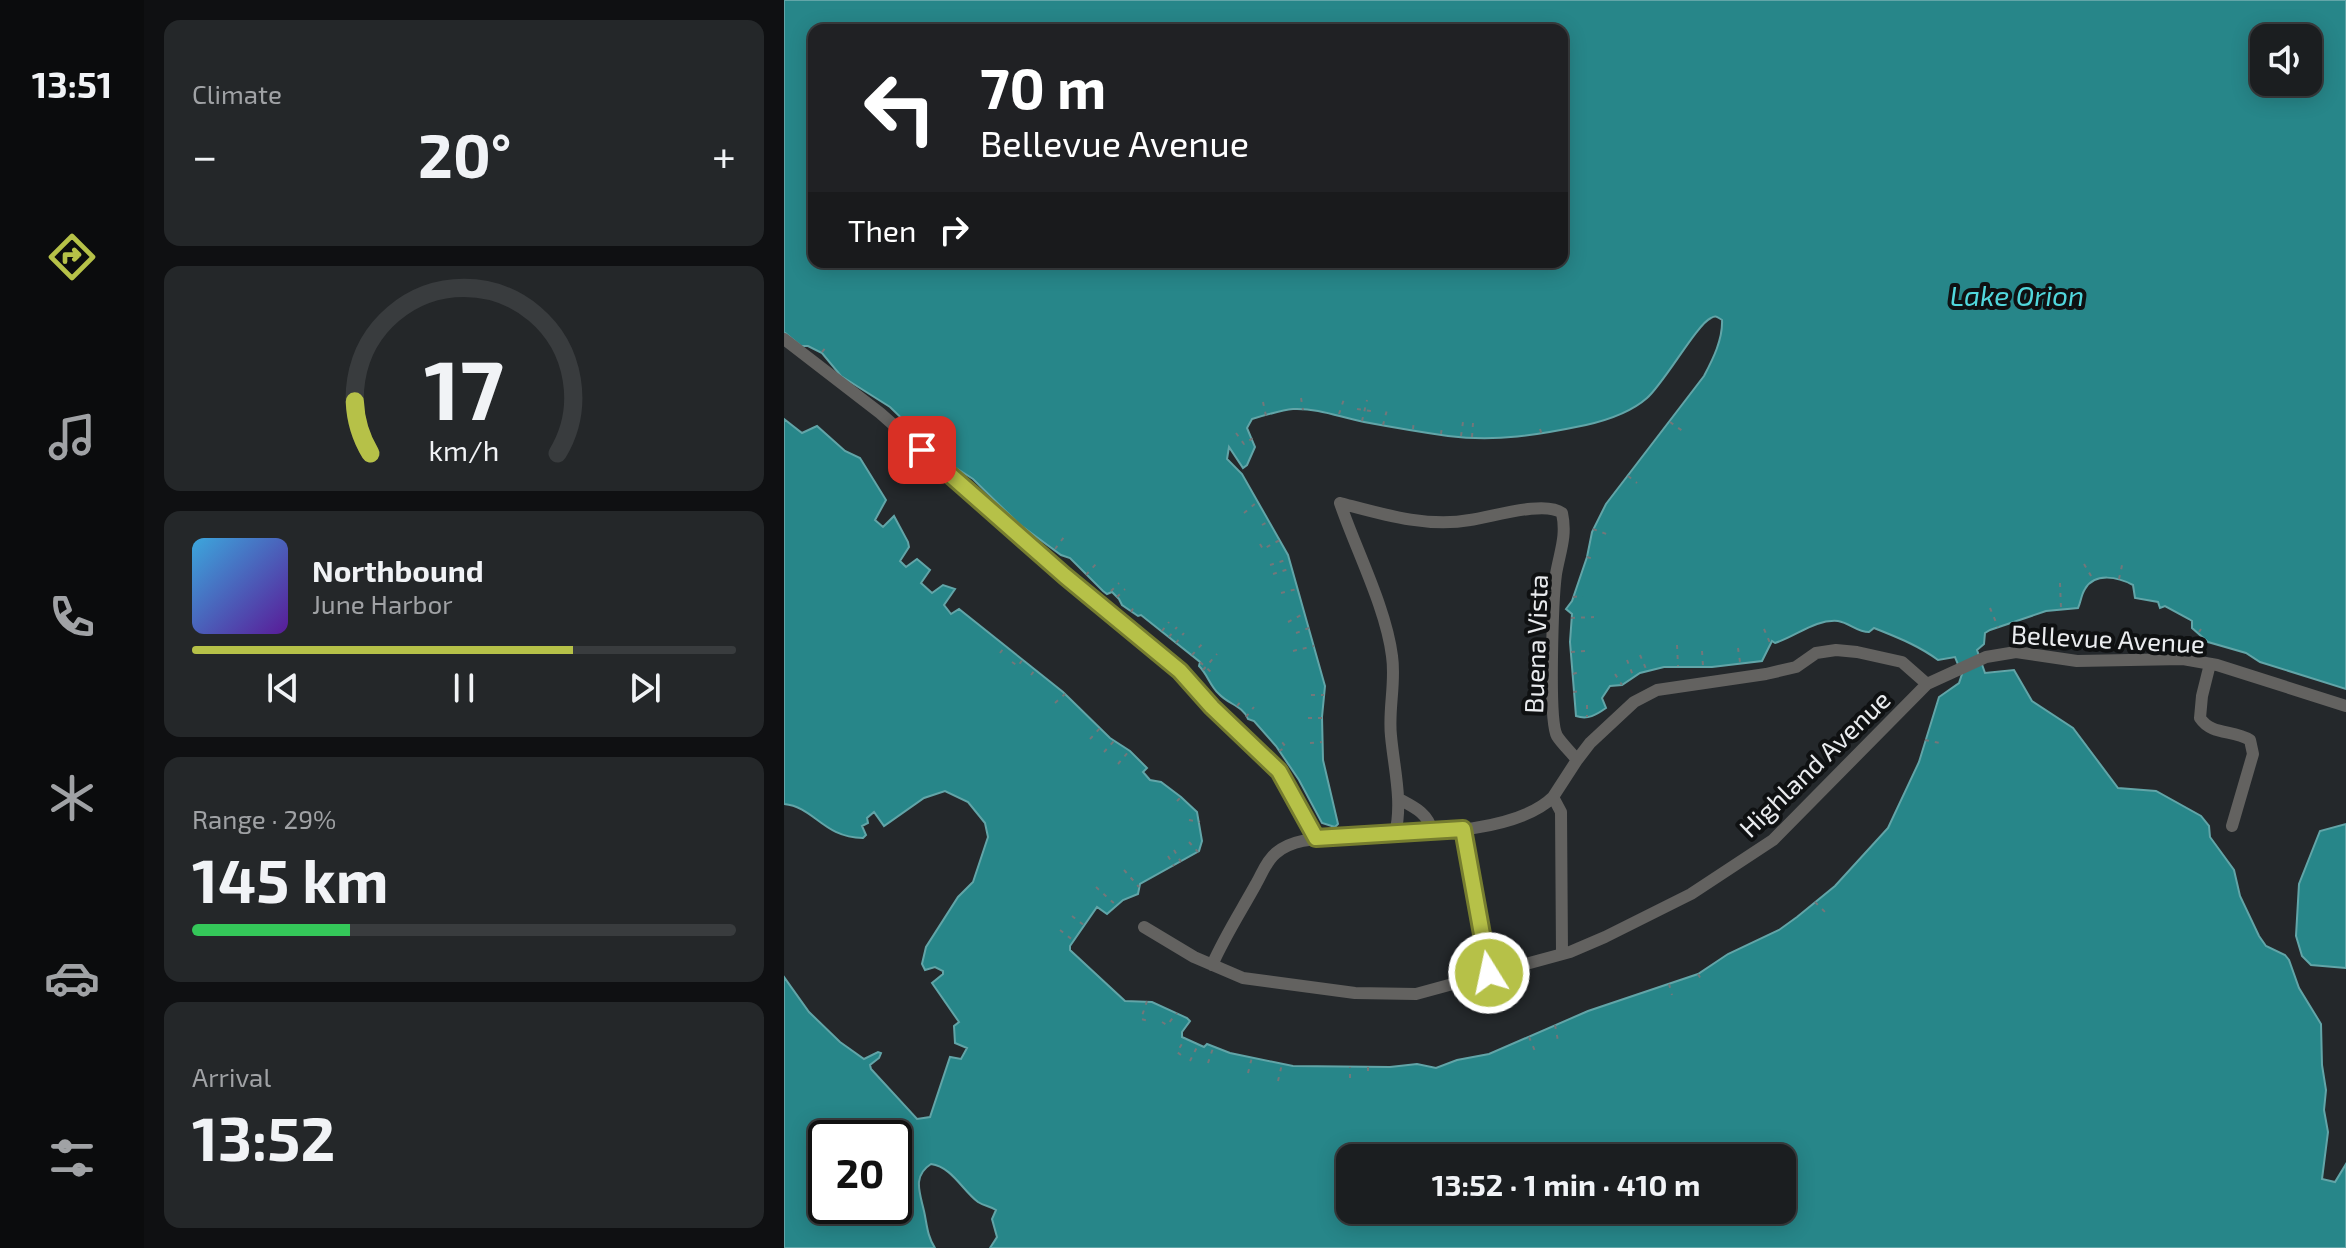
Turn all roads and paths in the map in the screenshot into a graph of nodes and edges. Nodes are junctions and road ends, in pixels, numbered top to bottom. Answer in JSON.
{"nodes":[{"id":1,"x":784,"y":339,"type":"edge"},
{"id":2,"x":828,"y":345,"type":"dead end"},
{"id":3,"x":821,"y":353,"type":"dead end"},
{"id":4,"x":1301,"y":398,"type":"dead end"},
{"id":5,"x":1344,"y":399,"type":"dead end"},
{"id":6,"x":1367,"y":400,"type":"dead end"},
{"id":7,"x":1263,"y":402,"type":"dead end"},
{"id":8,"x":1388,"y":406,"type":"dead end"},
{"id":9,"x":1357,"y":409,"type":"dead end"},
{"id":10,"x":1303,"y":410,"type":"dead end"},
{"id":11,"x":1365,"y":410,"type":"junction"},
{"id":12,"x":1371,"y":411,"type":"dead end"},
{"id":13,"x":1339,"y":414,"type":"dead end"},
{"id":14,"x":1266,"y":416,"type":"dead end"},
{"id":15,"x":1414,"y":420,"type":"dead end"},
{"id":16,"x":1362,"y":421,"type":"dead end"},
{"id":17,"x":1463,"y":422,"type":"dead end"},
{"id":18,"x":1670,"y":422,"type":"dead end"},
{"id":19,"x":1473,"y":423,"type":"dead end"},
{"id":20,"x":1383,"y":425,"type":"dead end"},
{"id":21,"x":1442,"y":426,"type":"dead end"},
{"id":22,"x":1413,"y":429,"type":"dead end"},
{"id":23,"x":1540,"y":429,"type":"dead end"},
{"id":24,"x":936,"y":431,"type":"dead end"},
{"id":25,"x":1684,"y":432,"type":"dead end"},
{"id":26,"x":1236,"y":433,"type":"dead end"},
{"id":27,"x":1441,"y":434,"type":"dead end"},
{"id":28,"x":1542,"y":435,"type":"dead end"},
{"id":29,"x":1461,"y":436,"type":"dead end"},
{"id":30,"x":1472,"y":437,"type":"dead end"},
{"id":31,"x":1253,"y":438,"type":"dead end"},
{"id":32,"x":929,"y":440,"type":"dead end"},
{"id":33,"x":1628,"y":476,"type":"dead end"},
{"id":34,"x":1637,"y":483,"type":"dead end"},
{"id":35,"x":1256,"y":503,"type":"dead end"},
{"id":36,"x":1244,"y":513,"type":"dead end"},
{"id":37,"x":1269,"y":521,"type":"dead end"},
{"id":38,"x":1262,"y":525,"type":"dead end"},
{"id":39,"x":1593,"y":529,"type":"dead end"},
{"id":40,"x":1609,"y":535,"type":"dead end"},
{"id":41,"x":1064,"y":537,"type":"dead end"},
{"id":42,"x":1280,"y":540,"type":"dead end"},
{"id":43,"x":1260,"y":544,"type":"dead end"},
{"id":44,"x":1054,"y":550,"type":"dead end"},
{"id":45,"x":1587,"y":557,"type":"dead end"},
{"id":46,"x":1289,"y":559,"type":"dead end"},
{"id":47,"x":1594,"y":559,"type":"dead end"},
{"id":48,"x":2123,"y":561,"type":"dead end"},
{"id":49,"x":1096,"y":564,"type":"dead end"},
{"id":50,"x":2084,"y":564,"type":"dead end"},
{"id":51,"x":1270,"y":565,"type":"dead end"},
{"id":52,"x":1292,"y":568,"type":"dead end"},
{"id":53,"x":1273,"y":574,"type":"dead end"},
{"id":54,"x":1085,"y":576,"type":"dead end"},
{"id":55,"x":2119,"y":579,"type":"dead end"},
{"id":56,"x":2094,"y":581,"type":"dead end"},
{"id":57,"x":1119,"y":583,"type":"dead end"},
{"id":58,"x":2060,"y":583,"type":"dead end"},
{"id":59,"x":1125,"y":589,"type":"dead end"},
{"id":60,"x":1297,"y":589,"type":"dead end"},
{"id":61,"x":1111,"y":591,"type":"dead end"},
{"id":62,"x":1281,"y":593,"type":"dead end"},
{"id":63,"x":1583,"y":596,"type":"dead end"},
{"id":64,"x":1117,"y":597,"type":"dead end"},
{"id":65,"x":1573,"y":597,"type":"dead end"},
{"id":66,"x":1135,"y":605,"type":"dead end"},
{"id":67,"x":1990,"y":608,"type":"dead end"},
{"id":68,"x":2061,"y":609,"type":"dead end"},
{"id":69,"x":1131,"y":612,"type":"dead end"},
{"id":70,"x":1303,"y":614,"type":"dead end"},
{"id":71,"x":1594,"y":617,"type":"dead end"},
{"id":72,"x":1571,"y":618,"type":"dead end"},
{"id":73,"x":1169,"y":622,"type":"dead end"},
{"id":74,"x":1288,"y":622,"type":"dead end"},
{"id":75,"x":1177,"y":627,"type":"dead end"},
{"id":76,"x":1998,"y":627,"type":"dead end"},
{"id":77,"x":1309,"y":628,"type":"dead end"},
{"id":78,"x":1764,"y":629,"type":"dead end"},
{"id":79,"x":1162,"y":631,"type":"dead end"},
{"id":80,"x":1184,"y":633,"type":"dead end"},
{"id":81,"x":1296,"y":633,"type":"dead end"},
{"id":82,"x":1169,"y":637,"type":"dead end"},
{"id":83,"x":1204,"y":642,"type":"dead end"},
{"id":84,"x":1176,"y":643,"type":"dead end"},
{"id":85,"x":1770,"y":643,"type":"dead end"},
{"id":86,"x":1006,"y":645,"type":"dead end"},
{"id":87,"x":1677,"y":645,"type":"dead end"},
{"id":88,"x":1314,"y":646,"type":"dead end"},
{"id":89,"x":1738,"y":648,"type":"dead end"},
{"id":90,"x":1293,"y":651,"type":"dead end"},
{"id":91,"x":1586,"y":651,"type":"dead end"},
{"id":92,"x":1702,"y":651,"type":"dead end"},
{"id":93,"x":1571,"y":652,"type":"dead end"},
{"id":94,"x":1000,"y":653,"type":"dead end"},
{"id":95,"x":1217,"y":654,"type":"dead end"},
{"id":96,"x":1192,"y":655,"type":"dead end"},
{"id":97,"x":1640,"y":655,"type":"dead end"},
{"id":98,"x":1023,"y":659,"type":"dead end"},
{"id":99,"x":1627,"y":660,"type":"dead end"},
{"id":100,"x":1012,"y":662,"type":"dead end"},
{"id":101,"x":1200,"y":662,"type":"dead end"},
{"id":102,"x":1740,"y":662,"type":"dead end"},
{"id":103,"x":2210,"y":664,"type":"junction"},
{"id":104,"x":1678,"y":666,"type":"dead end"},
{"id":105,"x":1703,"y":666,"type":"dead end"},
{"id":106,"x":1204,"y":668,"type":"junction"},
{"id":107,"x":1035,"y":670,"type":"dead end"},
{"id":108,"x":1582,"y":671,"type":"dead end"},
{"id":109,"x":1647,"y":671,"type":"dead end"},
{"id":110,"x":1211,"y":672,"type":"dead end"},
{"id":111,"x":1573,"y":674,"type":"dead end"},
{"id":112,"x":1615,"y":674,"type":"dead end"},
{"id":113,"x":1031,"y":675,"type":"dead end"},
{"id":114,"x":1634,"y":678,"type":"dead end"},
{"id":115,"x":1927,"y":684,"type":"junction"},
{"id":116,"x":1622,"y":685,"type":"dead end"},
{"id":117,"x":1580,"y":691,"type":"dead end"},
{"id":118,"x":1573,"y":692,"type":"dead end"},
{"id":119,"x":1065,"y":694,"type":"dead end"},
{"id":120,"x":1311,"y":695,"type":"dead end"},
{"id":121,"x":1324,"y":695,"type":"dead end"},
{"id":122,"x":1243,"y":699,"type":"dead end"},
{"id":123,"x":1055,"y":703,"type":"dead end"},
{"id":124,"x":1587,"y":705,"type":"dead end"},
{"id":125,"x":1237,"y":706,"type":"dead end"},
{"id":126,"x":2346,"y":706,"type":"edge"},
{"id":127,"x":1254,"y":707,"type":"dead end"},
{"id":128,"x":1246,"y":717,"type":"dead end"},
{"id":129,"x":1587,"y":717,"type":"dead end"},
{"id":130,"x":1308,"y":718,"type":"dead end"},
{"id":131,"x":1322,"y":718,"type":"dead end"},
{"id":132,"x":1101,"y":727,"type":"dead end"},
{"id":133,"x":1090,"y":739,"type":"dead end"},
{"id":134,"x":1925,"y":740,"type":"dead end"},
{"id":135,"x":1114,"y":741,"type":"dead end"},
{"id":136,"x":1281,"y":741,"type":"dead end"},
{"id":137,"x":1322,"y":742,"type":"dead end"},
{"id":138,"x":1310,"y":743,"type":"dead end"},
{"id":139,"x":1940,"y":743,"type":"dead end"},
{"id":140,"x":1286,"y":747,"type":"junction"},
{"id":141,"x":1129,"y":751,"type":"dead end"},
{"id":142,"x":1279,"y":751,"type":"dead end"},
{"id":143,"x":1104,"y":752,"type":"dead end"},
{"id":144,"x":1290,"y":753,"type":"dead end"},
{"id":145,"x":1577,"y":760,"type":"junction"},
{"id":146,"x":1118,"y":764,"type":"dead end"},
{"id":147,"x":1181,"y":797,"type":"dead end"},
{"id":148,"x":1553,"y":797,"type":"junction"},
{"id":149,"x":1399,"y":799,"type":"junction"},
{"id":150,"x":1177,"y":801,"type":"dead end"},
{"id":151,"x":1189,"y":820,"type":"dead end"},
{"id":152,"x":1200,"y":822,"type":"dead end"},
{"id":153,"x":2232,"y":826,"type":"dead end"},
{"id":154,"x":1463,"y":829,"type":"junction"},
{"id":155,"x":1432,"y":831,"type":"junction"},
{"id":156,"x":1395,"y":834,"type":"junction"},
{"id":157,"x":1316,"y":838,"type":"junction"},
{"id":158,"x":1189,"y":842,"type":"dead end"},
{"id":159,"x":1174,"y":850,"type":"dead end"},
{"id":160,"x":1198,"y":852,"type":"dead end"},
{"id":161,"x":1168,"y":856,"type":"dead end"},
{"id":162,"x":1181,"y":862,"type":"dead end"},
{"id":163,"x":1174,"y":866,"type":"dead end"},
{"id":164,"x":1124,"y":870,"type":"dead end"},
{"id":165,"x":1096,"y":887,"type":"dead end"},
{"id":166,"x":1139,"y":887,"type":"dead end"},
{"id":167,"x":1815,"y":902,"type":"dead end"},
{"id":168,"x":1117,"y":906,"type":"dead end"},
{"id":169,"x":1825,"y":912,"type":"dead end"},
{"id":170,"x":1072,"y":916,"type":"dead end"},
{"id":171,"x":1085,"y":926,"type":"dead end"},
{"id":172,"x":1144,"y":927,"type":"dead end"},
{"id":173,"x":1060,"y":930,"type":"dead end"},
{"id":174,"x":1074,"y":941,"type":"dead end"},
{"id":175,"x":1562,"y":953,"type":"junction"},
{"id":176,"x":1212,"y":965,"type":"junction"},
{"id":177,"x":1489,"y":973,"type":"junction"},
{"id":178,"x":1698,"y":974,"type":"dead end"},
{"id":179,"x":1701,"y":979,"type":"dead end"},
{"id":180,"x":1669,"y":984,"type":"dead end"},
{"id":181,"x":1672,"y":995,"type":"dead end"},
{"id":182,"x":1147,"y":1001,"type":"dead end"},
{"id":183,"x":1177,"y":1013,"type":"dead end"},
{"id":184,"x":1149,"y":1021,"type":"dead end"},
{"id":185,"x":1162,"y":1022,"type":"dead end"},
{"id":186,"x":1555,"y":1025,"type":"dead end"},
{"id":187,"x":1529,"y":1037,"type":"dead end"},
{"id":188,"x":1185,"y":1039,"type":"dead end"},
{"id":189,"x":1558,"y":1041,"type":"dead end"},
{"id":190,"x":1198,"y":1045,"type":"dead end"},
{"id":191,"x":1213,"y":1048,"type":"dead end"},
{"id":192,"x":1535,"y":1051,"type":"dead end"},
{"id":193,"x":1181,"y":1055,"type":"dead end"},
{"id":194,"x":1252,"y":1057,"type":"dead end"},
{"id":195,"x":1190,"y":1061,"type":"dead end"},
{"id":196,"x":1208,"y":1063,"type":"dead end"},
{"id":197,"x":1282,"y":1064,"type":"dead end"},
{"id":198,"x":1350,"y":1067,"type":"dead end"},
{"id":199,"x":1368,"y":1067,"type":"dead end"},
{"id":200,"x":1248,"y":1073,"type":"dead end"},
{"id":201,"x":1368,"y":1077,"type":"dead end"},
{"id":202,"x":1350,"y":1078,"type":"dead end"},
{"id":203,"x":1278,"y":1081,"type":"dead end"}],
"edges":[{"from":1,"to":157,"type":"street"},
{"from":2,"to":3,"type":"path"},
{"from":4,"to":10,"type":"path"},
{"from":5,"to":13,"type":"path"},
{"from":6,"to":11,"type":"path"},
{"from":7,"to":14,"type":"path"},
{"from":8,"to":20,"type":"path"},
{"from":9,"to":11,"type":"path"},
{"from":11,"to":12,"type":"path"},
{"from":11,"to":16,"type":"path"},
{"from":15,"to":22,"type":"path"},
{"from":17,"to":29,"type":"path"},
{"from":18,"to":25,"type":"path"},
{"from":19,"to":30,"type":"path"},
{"from":21,"to":27,"type":"path"},
{"from":23,"to":28,"type":"path"},
{"from":24,"to":32,"type":"path"},
{"from":26,"to":31,"type":"path"},
{"from":33,"to":34,"type":"path"},
{"from":35,"to":36,"type":"path"},
{"from":37,"to":38,"type":"path"},
{"from":39,"to":40,"type":"path"},
{"from":41,"to":44,"type":"path"},
{"from":42,"to":43,"type":"path"},
{"from":45,"to":47,"type":"path"},
{"from":46,"to":51,"type":"path"},
{"from":48,"to":55,"type":"path"},
{"from":49,"to":54,"type":"path"},
{"from":50,"to":56,"type":"path"},
{"from":52,"to":53,"type":"path"},
{"from":57,"to":61,"type":"path"},
{"from":58,"to":68,"type":"path"},
{"from":59,"to":64,"type":"path"},
{"from":60,"to":62,"type":"path"},
{"from":63,"to":65,"type":"path"},
{"from":66,"to":69,"type":"path"},
{"from":67,"to":76,"type":"path"},
{"from":70,"to":74,"type":"path"},
{"from":71,"to":72,"type":"path"},
{"from":73,"to":79,"type":"path"},
{"from":75,"to":82,"type":"path"},
{"from":77,"to":81,"type":"path"},
{"from":78,"to":85,"type":"path"},
{"from":80,"to":84,"type":"path"},
{"from":83,"to":96,"type":"path"},
{"from":86,"to":94,"type":"path"},
{"from":87,"to":104,"type":"path"},
{"from":88,"to":90,"type":"path"},
{"from":89,"to":102,"type":"path"},
{"from":91,"to":93,"type":"path"},
{"from":92,"to":105,"type":"path"},
{"from":95,"to":106,"type":"path"},
{"from":97,"to":109,"type":"path"},
{"from":98,"to":100,"type":"path"},
{"from":99,"to":114,"type":"path"},
{"from":101,"to":106,"type":"path"},
{"from":103,"to":115,"type":"street","name":"Bellevue Avenue"},
{"from":103,"to":126,"type":"street","name":"Bellevue Avenue"},
{"from":103,"to":153,"type":"street"},
{"from":106,"to":110,"type":"path"},
{"from":107,"to":113,"type":"path"},
{"from":108,"to":111,"type":"path"},
{"from":112,"to":116,"type":"path"},
{"from":115,"to":145,"type":"street"},
{"from":115,"to":175,"type":"street","name":"Highland Avenue"},
{"from":117,"to":118,"type":"path"},
{"from":119,"to":123,"type":"path"},
{"from":120,"to":121,"type":"path"},
{"from":122,"to":125,"type":"path"},
{"from":124,"to":129,"type":"path"},
{"from":127,"to":128,"type":"path"},
{"from":130,"to":131,"type":"path"},
{"from":132,"to":133,"type":"path"},
{"from":134,"to":139,"type":"path"},
{"from":135,"to":143,"type":"path"},
{"from":136,"to":140,"type":"path"},
{"from":137,"to":138,"type":"path"},
{"from":140,"to":142,"type":"path"},
{"from":140,"to":144,"type":"path"},
{"from":141,"to":146,"type":"path"},
{"from":145,"to":148,"type":"street"},
{"from":145,"to":149,"type":"street","name":"Buena Vista"},
{"from":147,"to":150,"type":"path"},
{"from":148,"to":154,"type":"street"},
{"from":148,"to":175,"type":"street"},
{"from":149,"to":155,"type":"street"},
{"from":149,"to":156,"type":"street"},
{"from":151,"to":152,"type":"path"},
{"from":154,"to":155,"type":"street"},
{"from":154,"to":177,"type":"lane"},
{"from":155,"to":156,"type":"street"},
{"from":156,"to":157,"type":"street"},
{"from":157,"to":176,"type":"street"},
{"from":158,"to":160,"type":"path"},
{"from":159,"to":162,"type":"path"},
{"from":161,"to":163,"type":"path"},
{"from":164,"to":166,"type":"path"},
{"from":165,"to":168,"type":"path"},
{"from":167,"to":169,"type":"path"},
{"from":170,"to":171,"type":"path"},
{"from":172,"to":176,"type":"street","name":"Highland Avenue"},
{"from":173,"to":174,"type":"path"},
{"from":175,"to":177,"type":"street","name":"Highland Avenue"},
{"from":176,"to":177,"type":"street","name":"Highland Avenue"},
{"from":178,"to":179,"type":"path"},
{"from":180,"to":181,"type":"path"},
{"from":182,"to":184,"type":"path"},
{"from":183,"to":185,"type":"path"},
{"from":186,"to":189,"type":"path"},
{"from":187,"to":192,"type":"path"},
{"from":188,"to":193,"type":"path"},
{"from":190,"to":195,"type":"path"},
{"from":191,"to":196,"type":"path"},
{"from":194,"to":200,"type":"path"},
{"from":197,"to":203,"type":"path"},
{"from":198,"to":202,"type":"path"},
{"from":199,"to":201,"type":"path"}]}
